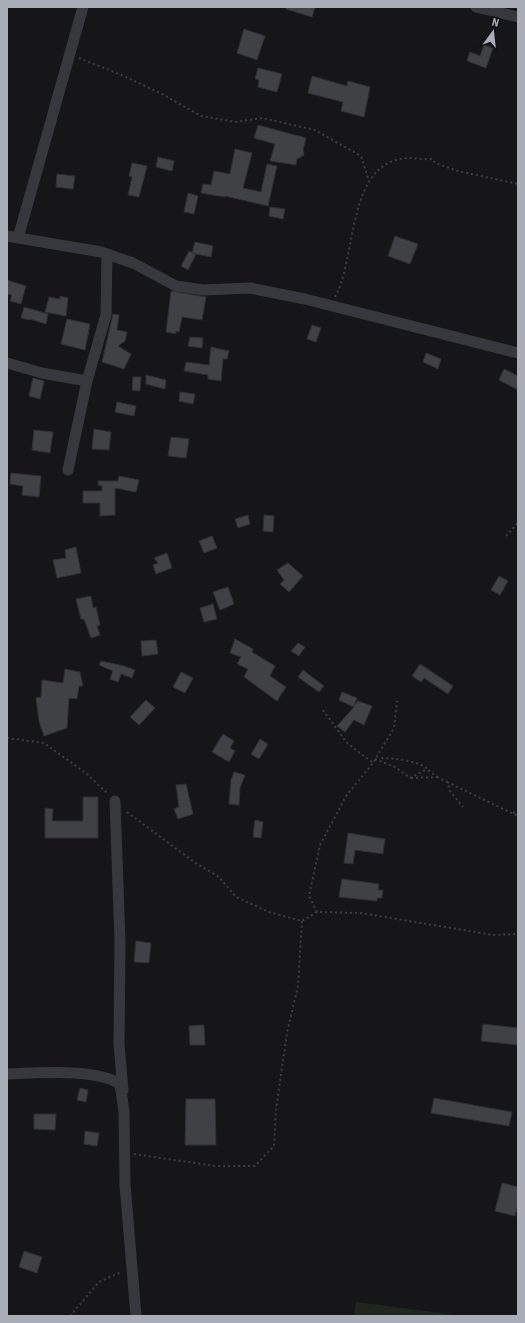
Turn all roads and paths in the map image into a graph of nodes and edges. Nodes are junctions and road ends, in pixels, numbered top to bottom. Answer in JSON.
{"nodes":[{"id":1,"x":83,"y":7,"type":"edge"},
{"id":2,"x":476,"y":7,"type":"edge"},
{"id":3,"x":518,"y":17,"type":"edge"},
{"id":4,"x":70,"y":55,"type":"junction"},
{"id":5,"x":369,"y":181,"type":"junction"},
{"id":6,"x":518,"y":184,"type":"edge"},
{"id":7,"x":13,"y":237,"type":"edge"},
{"id":8,"x":107,"y":254,"type":"junction"},
{"id":9,"x":330,"y":301,"type":"dead end"},
{"id":10,"x":518,"y":353,"type":"edge"},
{"id":11,"x":7,"y":363,"type":"edge"},
{"id":12,"x":87,"y":381,"type":"junction"},
{"id":13,"x":68,"y":470,"type":"dead end"},
{"id":14,"x":518,"y":518,"type":"edge"},
{"id":15,"x":506,"y":536,"type":"dead end"},
{"id":16,"x":397,"y":701,"type":"dead end"},
{"id":17,"x":323,"y":710,"type":"dead end"},
{"id":18,"x":7,"y":738,"type":"edge"},
{"id":19,"x":381,"y":758,"type":"dead end"},
{"id":20,"x":375,"y":759,"type":"junction"},
{"id":21,"x":373,"y":763,"type":"junction"},
{"id":22,"x":427,"y":769,"type":"junction"},
{"id":23,"x":437,"y":777,"type":"junction"},
{"id":24,"x":410,"y":778,"type":"junction"},
{"id":25,"x":447,"y":782,"type":"junction"},
{"id":26,"x":115,"y":800,"type":"junction"},
{"id":27,"x":463,"y":806,"type":"dead end"},
{"id":28,"x":518,"y":811,"type":"edge"},
{"id":29,"x":513,"y":813,"type":"junction"},
{"id":30,"x":518,"y":816,"type":"edge"},
{"id":31,"x":317,"y":912,"type":"junction"},
{"id":32,"x":302,"y":921,"type":"junction"},
{"id":33,"x":518,"y":934,"type":"edge"},
{"id":34,"x":7,"y":1074,"type":"edge"},
{"id":35,"x":124,"y":1105,"type":"junction"},
{"id":36,"x":124,"y":1152,"type":"junction"},
{"id":37,"x":131,"y":1268,"type":"junction"},
{"id":38,"x":70,"y":1316,"type":"edge"},
{"id":39,"x":136,"y":1316,"type":"edge"}],
"edges":[{"from":1,"to":4,"type":"street"},
{"from":2,"to":3,"type":"street"},
{"from":4,"to":5,"type":"path"},
{"from":4,"to":7,"type":"street"},
{"from":5,"to":6,"type":"path"},
{"from":5,"to":9,"type":"path"},
{"from":7,"to":8,"type":"street"},
{"from":8,"to":10,"type":"street"},
{"from":8,"to":12,"type":"street"},
{"from":11,"to":12,"type":"street"},
{"from":12,"to":13,"type":"street"},
{"from":14,"to":15,"type":"path"},
{"from":16,"to":20,"type":"path"},
{"from":17,"to":21,"type":"path"},
{"from":18,"to":26,"type":"path"},
{"from":19,"to":22,"type":"path"},
{"from":20,"to":21,"type":"path"},
{"from":20,"to":24,"type":"path"},
{"from":21,"to":31,"type":"path"},
{"from":22,"to":23,"type":"path"},
{"from":22,"to":24,"type":"path"},
{"from":23,"to":24,"type":"path"},
{"from":23,"to":25,"type":"path"},
{"from":25,"to":27,"type":"path"},
{"from":25,"to":29,"type":"path"},
{"from":26,"to":32,"type":"path"},
{"from":26,"to":35,"type":"street"},
{"from":28,"to":29,"type":"path"},
{"from":29,"to":30,"type":"path"},
{"from":31,"to":32,"type":"path"},
{"from":31,"to":33,"type":"path"},
{"from":32,"to":36,"type":"path"},
{"from":34,"to":35,"type":"street"},
{"from":35,"to":36,"type":"street"},
{"from":36,"to":37,"type":"street"},
{"from":37,"to":38,"type":"path"},
{"from":37,"to":39,"type":"street"}]}
